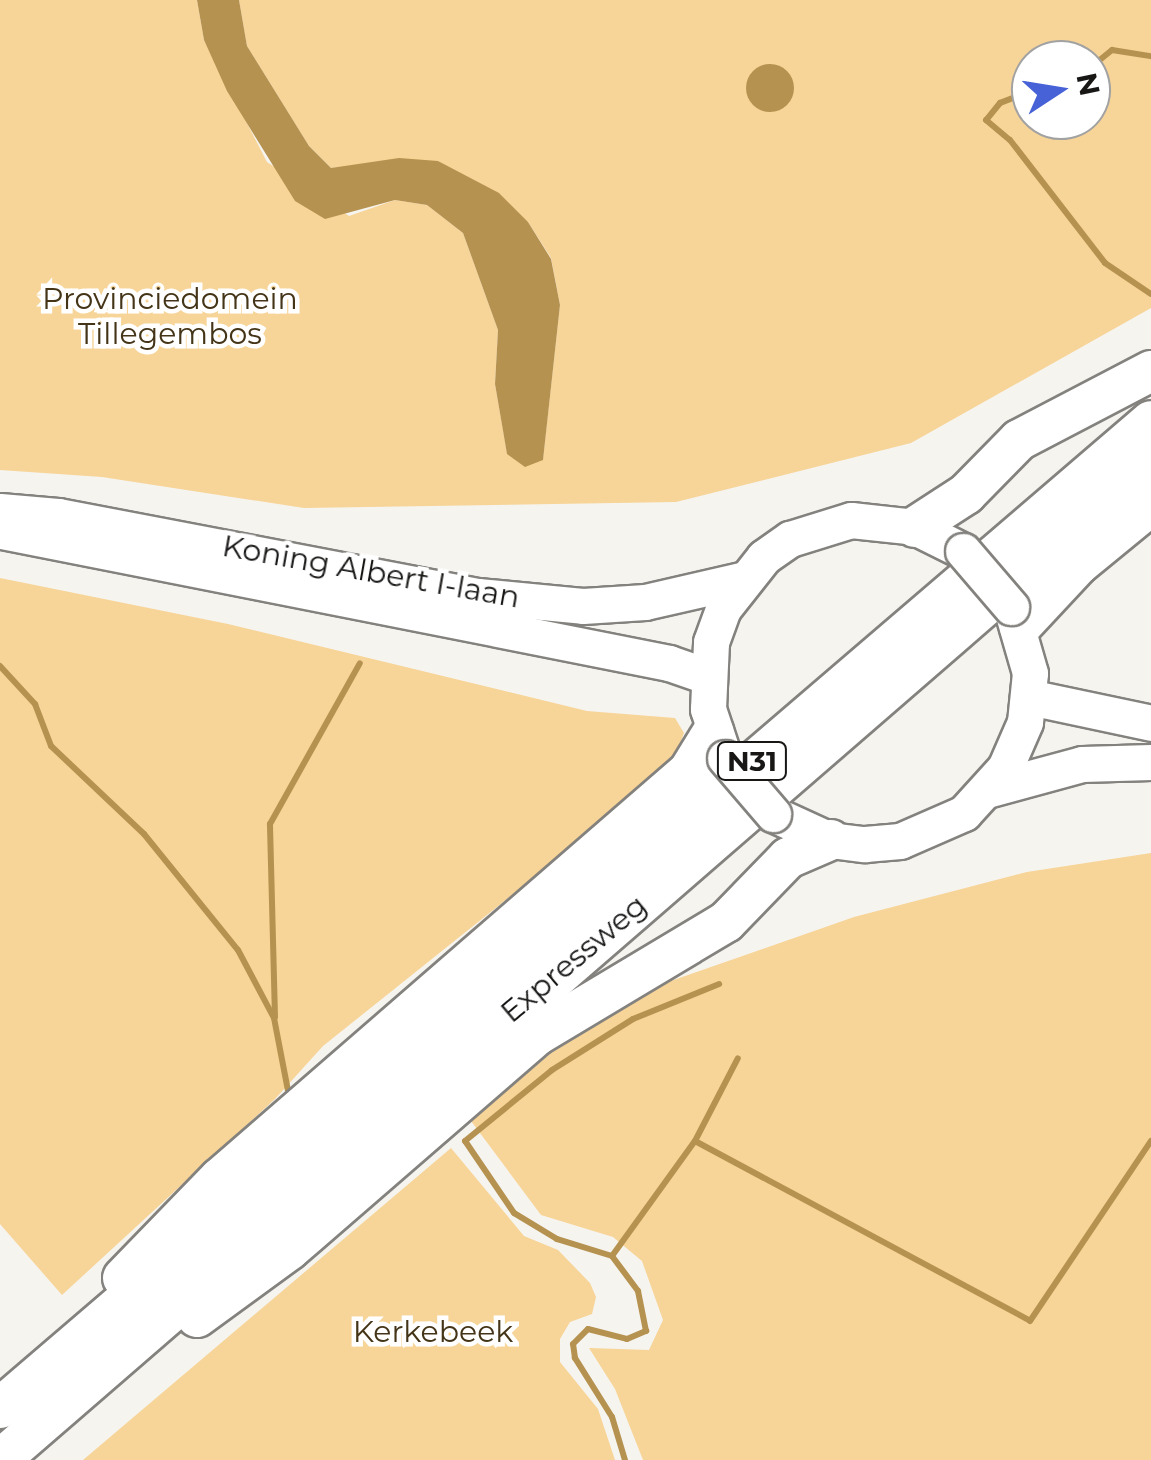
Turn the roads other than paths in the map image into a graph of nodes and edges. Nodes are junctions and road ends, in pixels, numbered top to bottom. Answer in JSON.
{"nodes":[{"id":1,"x":1151,"y":370,"type":"edge"},
{"id":2,"x":1151,"y":421,"type":"edge"},
{"id":3,"x":1151,"y":462,"type":"edge"},
{"id":4,"x":1151,"y":505,"type":"edge"},
{"id":5,"x":0,"y":511,"type":"edge"},
{"id":6,"x":915,"y":526,"type":"junction"},
{"id":7,"x":0,"y":531,"type":"edge"},
{"id":8,"x":741,"y":580,"type":"junction"},
{"id":9,"x":1016,"y":617,"type":"junction"},
{"id":10,"x":706,"y":676,"type":"junction"},
{"id":11,"x":1029,"y":697,"type":"junction"},
{"id":12,"x":1151,"y":723,"type":"edge"},
{"id":13,"x":719,"y":745,"type":"junction"},
{"id":14,"x":1151,"y":762,"type":"edge"},
{"id":15,"x":990,"y":789,"type":"junction"},
{"id":16,"x":830,"y":840,"type":"junction"},
{"id":17,"x":88,"y":1384,"type":"junction"},
{"id":18,"x":14,"y":1396,"type":"edge"},
{"id":19,"x":0,"y":1460,"type":"edge"}],
"edges":[{"from":1,"to":6,"type":"highway"},
{"from":2,"to":18,"type":"highway","name":"Expressweg","number":"N31"},
{"from":3,"to":17,"type":"highway","name":"Expressweg","number":"N31"},
{"from":4,"to":9,"type":"highway"},
{"from":5,"to":8,"type":"main road","name":"Koning Albert I-laan"},
{"from":6,"to":8,"type":"main road","name":"Koning Albert I-laan"},
{"from":6,"to":9,"type":"main road","name":"Koning Albert I-laan","bridge":true},
{"from":7,"to":10,"type":"main road","name":"Koning Albert I-laan"},
{"from":8,"to":10,"type":"main road","name":"Koning Albert I-laan"},
{"from":9,"to":11,"type":"main road"},
{"from":10,"to":13,"type":"main road","name":"Koning Albert I-laan"},
{"from":11,"to":12,"type":"main road"},
{"from":11,"to":15,"type":"main road"},
{"from":13,"to":16,"type":"main road","bridge":true},
{"from":13,"to":18,"type":"highway","number":"N31"},
{"from":14,"to":15,"type":"main road"},
{"from":15,"to":16,"type":"main road"},
{"from":16,"to":17,"type":"highway","number":"N31"},
{"from":17,"to":19,"type":"highway","name":"Expressweg","number":"N31"}]}
